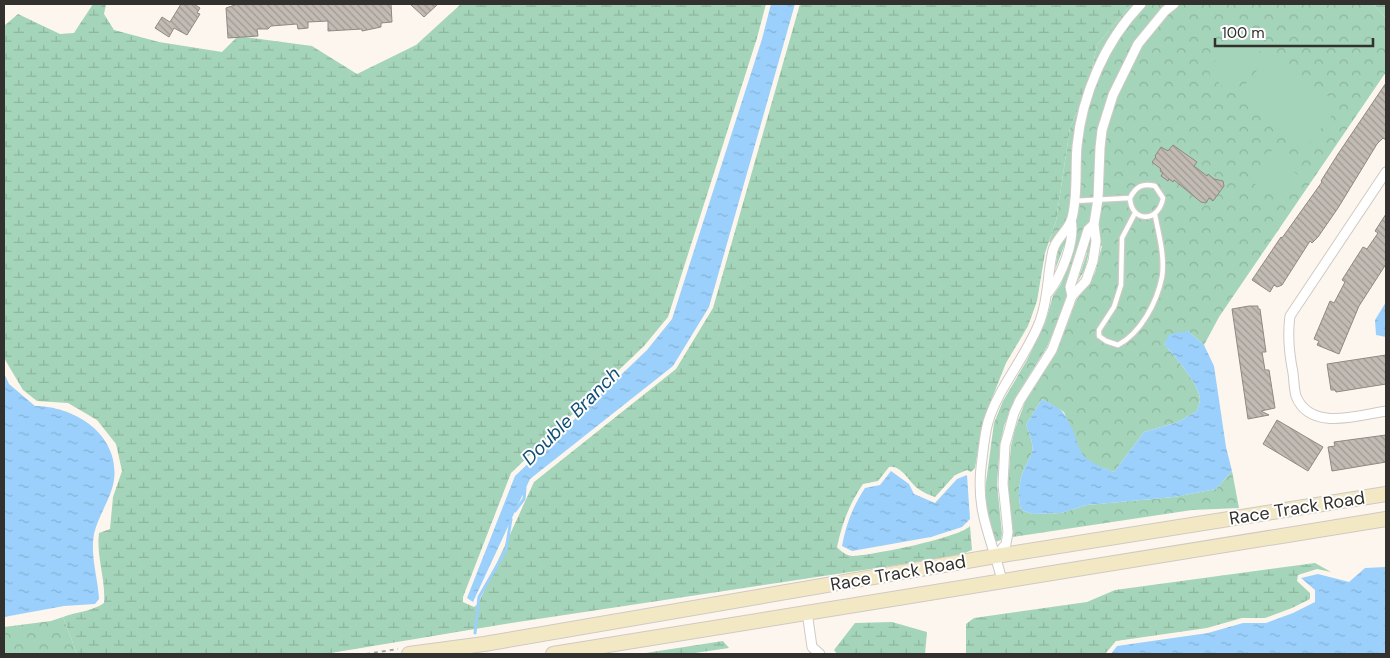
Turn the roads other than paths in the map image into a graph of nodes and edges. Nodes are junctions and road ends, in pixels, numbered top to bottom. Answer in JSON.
{"nodes":[{"id":1,"x":1141,"y":4,"type":"edge"},
{"id":2,"x":1174,"y":4,"type":"edge"},
{"id":3,"x":1386,"y":172,"type":"edge"},
{"id":4,"x":1130,"y":198,"type":"junction"},
{"id":5,"x":1098,"y":199,"type":"junction"},
{"id":6,"x":1074,"y":201,"type":"junction"},
{"id":7,"x":1135,"y":213,"type":"junction"},
{"id":8,"x":1155,"y":215,"type":"junction"},
{"id":9,"x":1071,"y":220,"type":"junction"},
{"id":10,"x":1094,"y":224,"type":"junction"},
{"id":11,"x":1048,"y":293,"type":"junction"},
{"id":12,"x":1072,"y":296,"type":"junction"},
{"id":13,"x":1386,"y":411,"type":"edge"},
{"id":14,"x":1386,"y":494,"type":"edge"},
{"id":15,"x":1386,"y":519,"type":"edge"},
{"id":16,"x":996,"y":556,"type":"junction"},
{"id":17,"x":1002,"y":581,"type":"junction"},
{"id":18,"x":807,"y":612,"type":"junction"},
{"id":19,"x":566,"y":630,"type":"junction"},
{"id":20,"x":810,"y":651,"type":"edge"},
{"id":21,"x":569,"y":652,"type":"junction"},
{"id":22,"x":409,"y":654,"type":"edge"},
{"id":23,"x":553,"y":654,"type":"edge"},
{"id":24,"x":820,"y":654,"type":"edge"}],
"edges":[{"from":1,"to":6,"type":"street"},
{"from":2,"to":5,"type":"street"},
{"from":3,"to":13,"type":"street"},
{"from":4,"to":5,"type":"lane"},
{"from":4,"to":7,"type":"lane"},
{"from":4,"to":8,"type":"lane"},
{"from":5,"to":6,"type":"lane"},
{"from":5,"to":10,"type":"street"},
{"from":6,"to":9,"type":"street"},
{"from":7,"to":8,"type":"lane"},
{"from":7,"to":8,"type":"lane"},
{"from":9,"to":11,"type":"street"},
{"from":9,"to":11,"type":"street"},
{"from":10,"to":12,"type":"street"},
{"from":10,"to":12,"type":"street"},
{"from":11,"to":16,"type":"street"},
{"from":12,"to":16,"type":"street"},
{"from":14,"to":16,"type":"main road","name":"Race Track Road"},
{"from":15,"to":17,"type":"main road","name":"Race Track Road"},
{"from":16,"to":17,"type":"street"},
{"from":16,"to":19,"type":"main road","name":"Race Track Road"},
{"from":17,"to":18,"type":"main road","name":"Race Track Road"},
{"from":18,"to":20,"type":"street"},
{"from":18,"to":21,"type":"main road","name":"Race Track Road"},
{"from":19,"to":21,"type":"main road"},
{"from":19,"to":22,"type":"main road","name":"Race Track Road"},
{"from":20,"to":24,"type":"street"},
{"from":21,"to":23,"type":"main road","name":"Race Track Road"}]}
